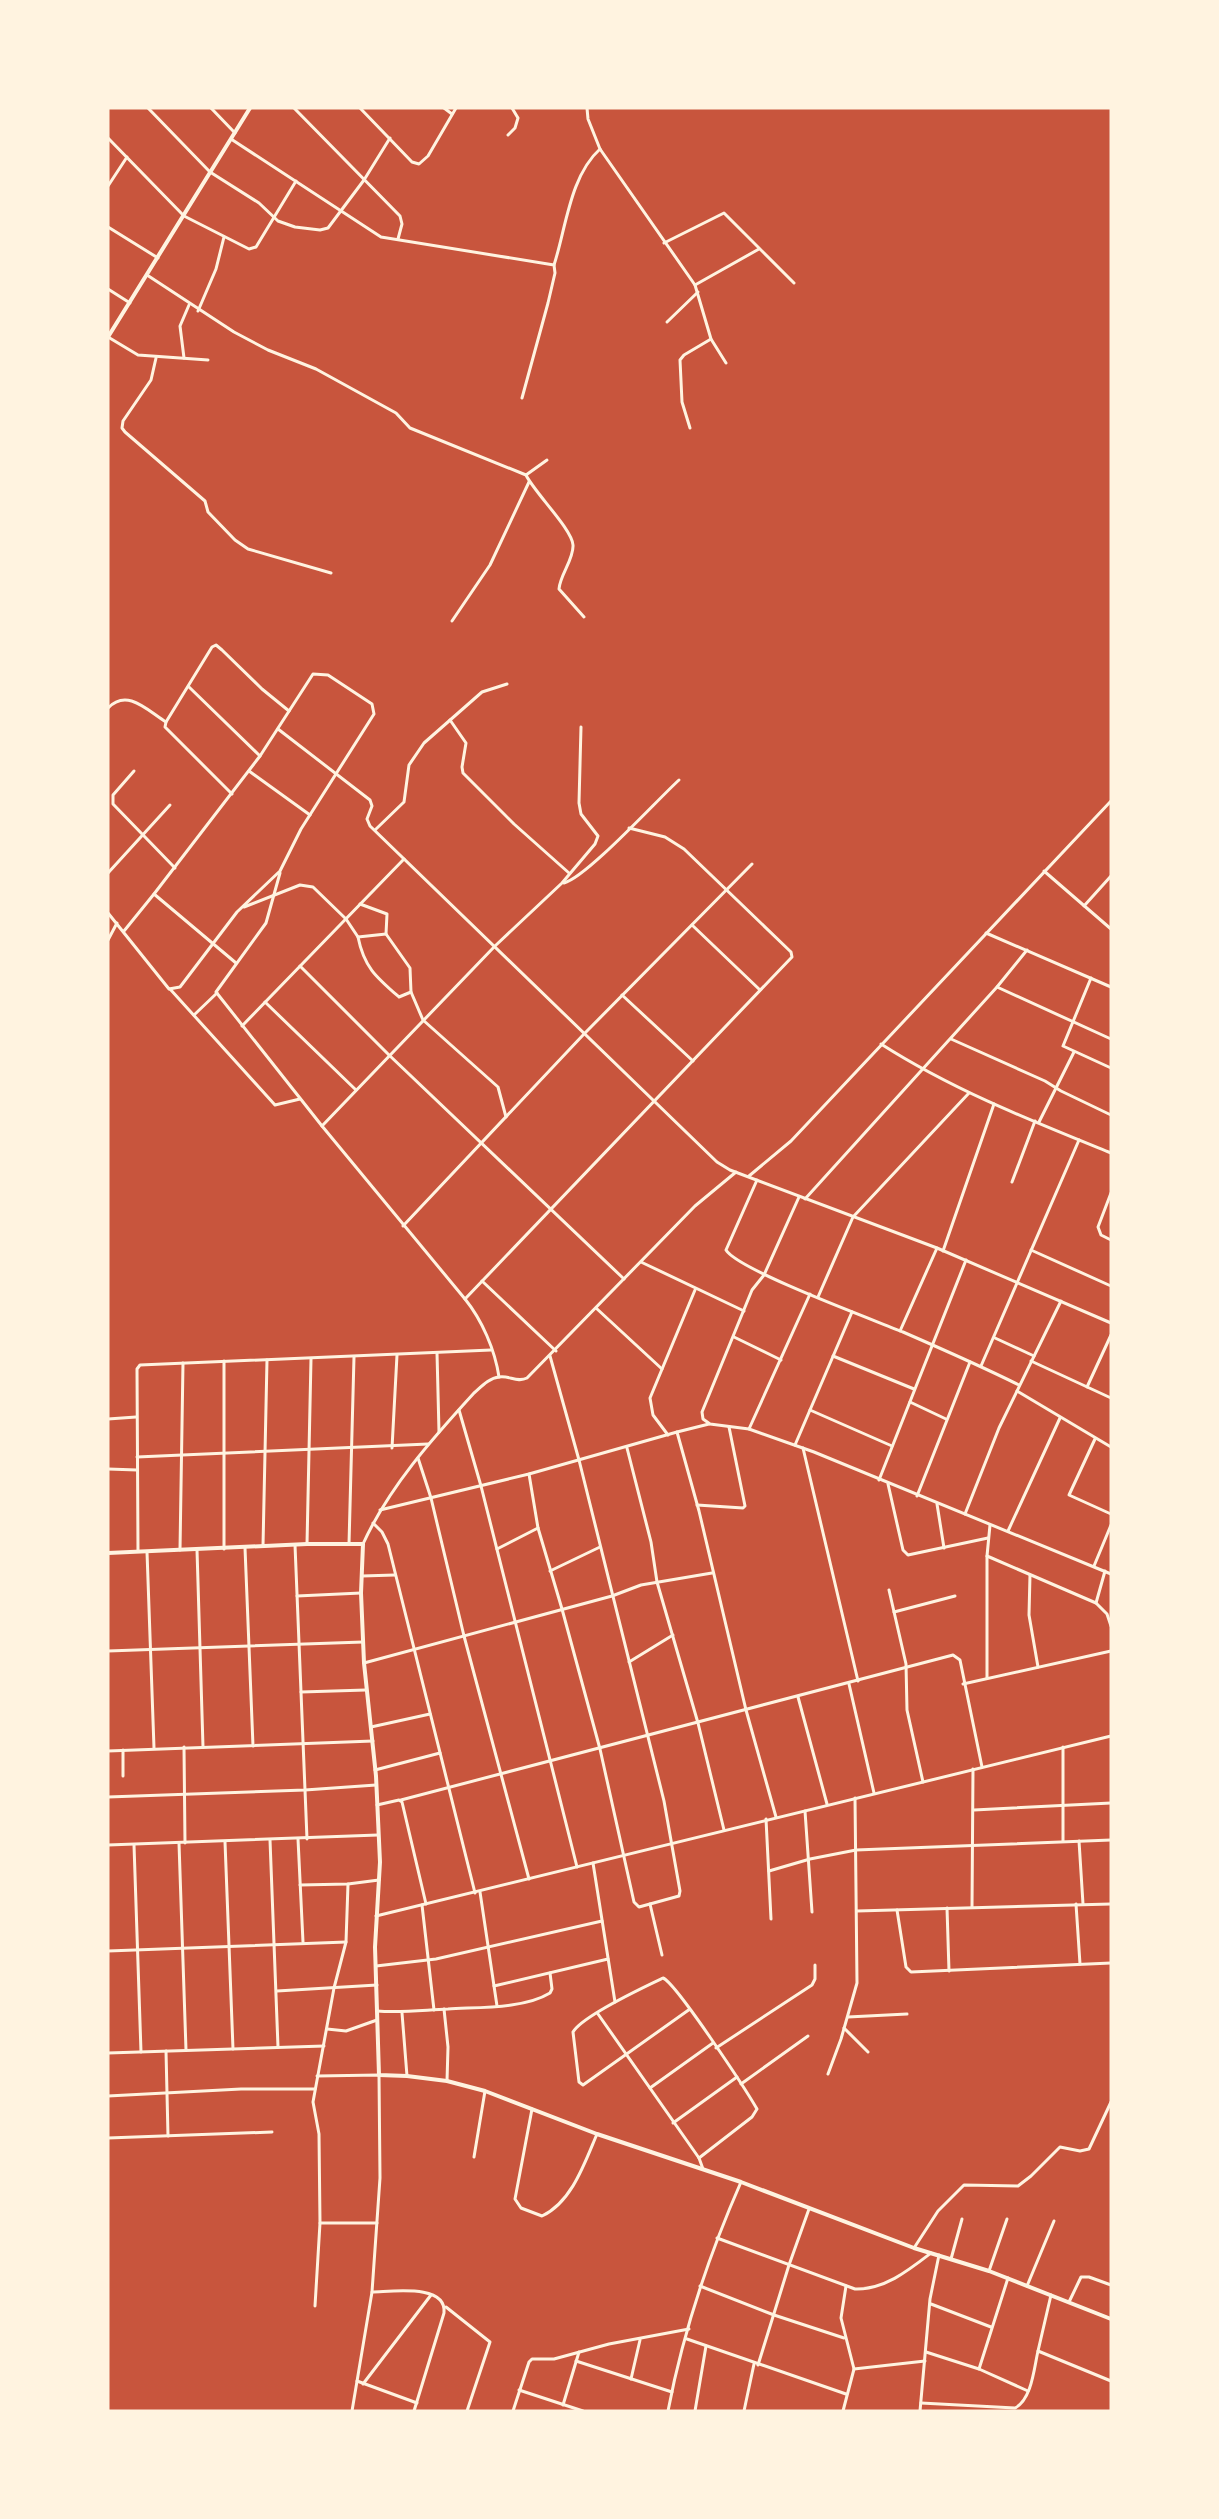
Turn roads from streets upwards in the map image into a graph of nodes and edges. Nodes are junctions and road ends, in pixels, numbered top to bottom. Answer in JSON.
{"nodes":[{"id":1,"x":148,"y":108,"type":"edge"},
{"id":2,"x":211,"y":108,"type":"edge"},
{"id":3,"x":250,"y":108,"type":"edge"},
{"id":4,"x":294,"y":108,"type":"edge"},
{"id":5,"x":360,"y":108,"type":"edge"},
{"id":6,"x":444,"y":108,"type":"edge"},
{"id":7,"x":456,"y":108,"type":"edge"},
{"id":8,"x":512,"y":108,"type":"edge"},
{"id":9,"x":587,"y":108,"type":"edge"},
{"id":10,"x":452,"y":115,"type":"junction"},
{"id":11,"x":235,"y":133,"type":"junction"},
{"id":12,"x":508,"y":135,"type":"dead end"},
{"id":13,"x":108,"y":138,"type":"edge"},
{"id":14,"x":390,"y":138,"type":"junction"},
{"id":15,"x":231,"y":139,"type":"junction"},
{"id":16,"x":600,"y":149,"type":"junction"},
{"id":17,"x":127,"y":157,"type":"junction"},
{"id":18,"x":210,"y":172,"type":"junction"},
{"id":19,"x":364,"y":180,"type":"junction"},
{"id":20,"x":296,"y":181,"type":"junction"},
{"id":21,"x":108,"y":186,"type":"edge"},
{"id":22,"x":342,"y":211,"type":"junction"},
{"id":23,"x":184,"y":216,"type":"junction"},
{"id":24,"x":274,"y":216,"type":"junction"},
{"id":25,"x":108,"y":227,"type":"edge"},
{"id":26,"x":224,"y":237,"type":"junction"},
{"id":27,"x":398,"y":240,"type":"junction"},
{"id":28,"x":664,"y":243,"type":"junction"},
{"id":29,"x":760,"y":249,"type":"junction"},
{"id":30,"x":158,"y":258,"type":"junction"},
{"id":31,"x":554,"y":265,"type":"junction"},
{"id":32,"x":147,"y":275,"type":"junction"},
{"id":33,"x":794,"y":283,"type":"dead end"},
{"id":34,"x":695,"y":285,"type":"junction"},
{"id":35,"x":108,"y":289,"type":"edge"},
{"id":36,"x":698,"y":292,"type":"junction"},
{"id":37,"x":130,"y":303,"type":"junction"},
{"id":38,"x":189,"y":304,"type":"junction"},
{"id":39,"x":198,"y":311,"type":"junction"},
{"id":40,"x":667,"y":322,"type":"dead end"},
{"id":41,"x":108,"y":337,"type":"edge"},
{"id":42,"x":711,"y":339,"type":"junction"},
{"id":43,"x":156,"y":357,"type":"junction"},
{"id":44,"x":184,"y":358,"type":"junction"},
{"id":45,"x":208,"y":360,"type":"dead end"},
{"id":46,"x":726,"y":363,"type":"dead end"},
{"id":47,"x":522,"y":398,"type":"dead end"},
{"id":48,"x":690,"y":428,"type":"dead end"},
{"id":49,"x":547,"y":460,"type":"dead end"},
{"id":50,"x":526,"y":475,"type":"junction"},
{"id":51,"x":529,"y":482,"type":"junction"},
{"id":52,"x":331,"y":573,"type":"dead end"},
{"id":53,"x":584,"y":617,"type":"dead end"},
{"id":54,"x":452,"y":621,"type":"dead end"},
{"id":55,"x":507,"y":684,"type":"dead end"},
{"id":56,"x":188,"y":686,"type":"junction"},
{"id":57,"x":108,"y":708,"type":"edge"},
{"id":58,"x":289,"y":711,"type":"junction"},
{"id":59,"x":450,"y":720,"type":"junction"},
{"id":60,"x":166,"y":722,"type":"junction"},
{"id":61,"x":580,"y":727,"type":"dead end"},
{"id":62,"x":278,"y":729,"type":"junction"},
{"id":63,"x":260,"y":756,"type":"junction"},
{"id":64,"x":134,"y":771,"type":"dead end"},
{"id":65,"x":249,"y":771,"type":"junction"},
{"id":66,"x":337,"y":773,"type":"junction"},
{"id":67,"x":679,"y":780,"type":"dead end"},
{"id":68,"x":232,"y":794,"type":"junction"},
{"id":69,"x":1111,"y":801,"type":"edge"},
{"id":70,"x":170,"y":805,"type":"dead end"},
{"id":71,"x":310,"y":815,"type":"junction"},
{"id":72,"x":629,"y":828,"type":"junction"},
{"id":73,"x":375,"y":830,"type":"junction"},
{"id":74,"x":141,"y":834,"type":"junction"},
{"id":75,"x":405,"y":859,"type":"junction"},
{"id":76,"x":752,"y":864,"type":"dead end"},
{"id":77,"x":175,"y":868,"type":"junction"},
{"id":78,"x":280,"y":871,"type":"junction"},
{"id":79,"x":1044,"y":871,"type":"junction"},
{"id":80,"x":108,"y":873,"type":"edge"},
{"id":81,"x":569,"y":873,"type":"junction"},
{"id":82,"x":1111,"y":876,"type":"edge"},
{"id":83,"x":562,"y":883,"type":"junction"},
{"id":84,"x":727,"y":889,"type":"junction"},
{"id":85,"x":154,"y":894,"type":"junction"},
{"id":86,"x":274,"y":897,"type":"junction"},
{"id":87,"x":360,"y":904,"type":"junction"},
{"id":88,"x":1084,"y":906,"type":"junction"},
{"id":89,"x":241,"y":908,"type":"junction"},
{"id":90,"x":108,"y":913,"type":"edge"},
{"id":91,"x":346,"y":919,"type":"junction"},
{"id":92,"x":117,"y":923,"type":"junction"},
{"id":93,"x":692,"y":925,"type":"junction"},
{"id":94,"x":1111,"y":929,"type":"edge"},
{"id":95,"x":124,"y":931,"type":"junction"},
{"id":96,"x":986,"y":932,"type":"junction"},
{"id":97,"x":386,"y":934,"type":"junction"},
{"id":98,"x":358,"y":937,"type":"junction"},
{"id":99,"x":108,"y":940,"type":"edge"},
{"id":100,"x":213,"y":943,"type":"junction"},
{"id":101,"x":495,"y":946,"type":"junction"},
{"id":102,"x":1027,"y":950,"type":"junction"},
{"id":103,"x":236,"y":963,"type":"junction"},
{"id":104,"x":300,"y":966,"type":"junction"},
{"id":105,"x":1092,"y":978,"type":"junction"},
{"id":106,"x":997,"y":987,"type":"junction"},
{"id":107,"x":1111,"y":987,"type":"edge"},
{"id":108,"x":169,"y":989,"type":"junction"},
{"id":109,"x":760,"y":990,"type":"junction"},
{"id":110,"x":411,"y":992,"type":"junction"},
{"id":111,"x":217,"y":993,"type":"junction"},
{"id":112,"x":622,"y":995,"type":"junction"},
{"id":113,"x":265,"y":1002,"type":"junction"},
{"id":114,"x":194,"y":1016,"type":"junction"},
{"id":115,"x":423,"y":1020,"type":"junction"},
{"id":116,"x":1072,"y":1023,"type":"junction"},
{"id":117,"x":242,"y":1026,"type":"junction"},
{"id":118,"x":584,"y":1034,"type":"junction"},
{"id":119,"x":951,"y":1039,"type":"junction"},
{"id":120,"x":1111,"y":1039,"type":"edge"},
{"id":121,"x":881,"y":1044,"type":"junction"},
{"id":122,"x":1074,"y":1052,"type":"junction"},
{"id":123,"x":389,"y":1055,"type":"junction"},
{"id":124,"x":693,"y":1061,"type":"junction"},
{"id":125,"x":1111,"y":1068,"type":"edge"},
{"id":126,"x":922,"y":1070,"type":"junction"},
{"id":127,"x":1056,"y":1088,"type":"junction"},
{"id":128,"x":356,"y":1090,"type":"junction"},
{"id":129,"x":969,"y":1093,"type":"junction"},
{"id":130,"x":300,"y":1099,"type":"junction"},
{"id":131,"x":654,"y":1101,"type":"junction"},
{"id":132,"x":994,"y":1104,"type":"junction"},
{"id":133,"x":1111,"y":1115,"type":"edge"},
{"id":134,"x":506,"y":1117,"type":"junction"},
{"id":135,"x":1037,"y":1122,"type":"junction"},
{"id":136,"x":322,"y":1126,"type":"junction"},
{"id":137,"x":1079,"y":1140,"type":"junction"},
{"id":138,"x":482,"y":1142,"type":"junction"},
{"id":139,"x":1111,"y":1153,"type":"edge"},
{"id":140,"x":736,"y":1172,"type":"junction"},
{"id":141,"x":748,"y":1176,"type":"junction"},
{"id":142,"x":757,"y":1180,"type":"junction"},
{"id":143,"x":1012,"y":1182,"type":"dead end"},
{"id":144,"x":1111,"y":1193,"type":"edge"},
{"id":145,"x":799,"y":1197,"type":"junction"},
{"id":146,"x":805,"y":1199,"type":"junction"},
{"id":147,"x":551,"y":1209,"type":"junction"},
{"id":148,"x":853,"y":1217,"type":"junction"},
{"id":149,"x":403,"y":1226,"type":"junction"},
{"id":150,"x":1111,"y":1240,"type":"edge"},
{"id":151,"x":937,"y":1248,"type":"junction"},
{"id":152,"x":1030,"y":1250,"type":"junction"},
{"id":153,"x":943,"y":1251,"type":"junction"},
{"id":154,"x":966,"y":1260,"type":"junction"},
{"id":155,"x":641,"y":1262,"type":"junction"},
{"id":156,"x":764,"y":1275,"type":"junction"},
{"id":157,"x":624,"y":1279,"type":"junction"},
{"id":158,"x":482,"y":1281,"type":"junction"},
{"id":159,"x":1016,"y":1282,"type":"junction"},
{"id":160,"x":1111,"y":1286,"type":"edge"},
{"id":161,"x":695,"y":1290,"type":"junction"},
{"id":162,"x":810,"y":1294,"type":"junction"},
{"id":163,"x":818,"y":1297,"type":"junction"},
{"id":164,"x":465,"y":1299,"type":"junction"},
{"id":165,"x":1061,"y":1301,"type":"junction"},
{"id":166,"x":596,"y":1308,"type":"junction"},
{"id":167,"x":744,"y":1311,"type":"junction"},
{"id":168,"x":852,"y":1311,"type":"junction"},
{"id":169,"x":1111,"y":1323,"type":"edge"},
{"id":170,"x":900,"y":1331,"type":"junction"},
{"id":171,"x":1111,"y":1335,"type":"edge"},
{"id":172,"x":734,"y":1337,"type":"junction"},
{"id":173,"x":994,"y":1337,"type":"junction"},
{"id":174,"x":932,"y":1344,"type":"junction"},
{"id":175,"x":1106,"y":1345,"type":"junction"},
{"id":176,"x":1111,"y":1347,"type":"edge"},
{"id":177,"x":491,"y":1350,"type":"junction"},
{"id":178,"x":556,"y":1351,"type":"junction"},
{"id":179,"x":437,"y":1353,"type":"junction"},
{"id":180,"x":397,"y":1355,"type":"junction"},
{"id":181,"x":550,"y":1356,"type":"junction"},
{"id":182,"x":833,"y":1356,"type":"junction"},
{"id":183,"x":1034,"y":1356,"type":"junction"},
{"id":184,"x":354,"y":1357,"type":"junction"},
{"id":185,"x":311,"y":1359,"type":"junction"},
{"id":186,"x":267,"y":1360,"type":"junction"},
{"id":187,"x":781,"y":1360,"type":"junction"},
{"id":188,"x":1031,"y":1361,"type":"junction"},
{"id":189,"x":224,"y":1362,"type":"junction"},
{"id":190,"x":970,"y":1362,"type":"junction"},
{"id":191,"x":183,"y":1363,"type":"junction"},
{"id":192,"x":981,"y":1366,"type":"junction"},
{"id":193,"x":662,"y":1369,"type":"junction"},
{"id":194,"x":499,"y":1377,"type":"junction"},
{"id":195,"x":1019,"y":1385,"type":"junction"},
{"id":196,"x":1087,"y":1387,"type":"junction"},
{"id":197,"x":914,"y":1389,"type":"junction"},
{"id":198,"x":1016,"y":1391,"type":"junction"},
{"id":199,"x":1111,"y":1398,"type":"edge"},
{"id":200,"x":910,"y":1402,"type":"junction"},
{"id":201,"x":459,"y":1409,"type":"junction"},
{"id":202,"x":810,"y":1410,"type":"junction"},
{"id":203,"x":136,"y":1417,"type":"junction"},
{"id":204,"x":1060,"y":1418,"type":"junction"},
{"id":205,"x":108,"y":1419,"type":"edge"},
{"id":206,"x":946,"y":1419,"type":"junction"},
{"id":207,"x":710,"y":1424,"type":"junction"},
{"id":208,"x":729,"y":1427,"type":"junction"},
{"id":209,"x":749,"y":1429,"type":"junction"},
{"id":210,"x":439,"y":1432,"type":"junction"},
{"id":211,"x":677,"y":1432,"type":"junction"},
{"id":212,"x":668,"y":1435,"type":"junction"},
{"id":213,"x":1095,"y":1439,"type":"junction"},
{"id":214,"x":429,"y":1444,"type":"junction"},
{"id":215,"x":795,"y":1446,"type":"junction"},
{"id":216,"x":892,"y":1446,"type":"junction"},
{"id":217,"x":1111,"y":1447,"type":"edge"},
{"id":218,"x":392,"y":1448,"type":"junction"},
{"id":219,"x":627,"y":1448,"type":"junction"},
{"id":220,"x":803,"y":1448,"type":"junction"},
{"id":221,"x":309,"y":1449,"type":"junction"},
{"id":222,"x":352,"y":1449,"type":"junction"},
{"id":223,"x":266,"y":1452,"type":"junction"},
{"id":224,"x":223,"y":1454,"type":"junction"},
{"id":225,"x":180,"y":1455,"type":"junction"},
{"id":226,"x":136,"y":1457,"type":"junction"},
{"id":227,"x":418,"y":1458,"type":"junction"},
{"id":228,"x":579,"y":1460,"type":"junction"},
{"id":229,"x":108,"y":1469,"type":"edge"},
{"id":230,"x":136,"y":1470,"type":"junction"},
{"id":231,"x":529,"y":1474,"type":"junction"},
{"id":232,"x":879,"y":1480,"type":"junction"},
{"id":233,"x":887,"y":1484,"type":"junction"},
{"id":234,"x":481,"y":1486,"type":"junction"},
{"id":235,"x":917,"y":1496,"type":"junction"},
{"id":236,"x":431,"y":1498,"type":"junction"},
{"id":237,"x":937,"y":1504,"type":"junction"},
{"id":238,"x":697,"y":1505,"type":"junction"},
{"id":239,"x":380,"y":1510,"type":"junction"},
{"id":240,"x":965,"y":1514,"type":"junction"},
{"id":241,"x":1111,"y":1514,"type":"edge"},
{"id":242,"x":373,"y":1523,"type":"junction"},
{"id":243,"x":990,"y":1524,"type":"junction"},
{"id":244,"x":1111,"y":1525,"type":"edge"},
{"id":245,"x":538,"y":1528,"type":"junction"},
{"id":246,"x":1007,"y":1531,"type":"junction"},
{"id":247,"x":988,"y":1538,"type":"junction"},
{"id":248,"x":307,"y":1544,"type":"junction"},
{"id":249,"x":349,"y":1544,"type":"junction"},
{"id":250,"x":363,"y":1544,"type":"junction"},
{"id":251,"x":295,"y":1545,"type":"junction"},
{"id":252,"x":263,"y":1546,"type":"junction"},
{"id":253,"x":600,"y":1547,"type":"junction"},
{"id":254,"x":245,"y":1548,"type":"junction"},
{"id":255,"x":944,"y":1548,"type":"junction"},
{"id":256,"x":224,"y":1549,"type":"junction"},
{"id":257,"x":180,"y":1550,"type":"junction"},
{"id":258,"x":197,"y":1550,"type":"junction"},
{"id":259,"x":496,"y":1550,"type":"junction"},
{"id":260,"x":138,"y":1551,"type":"junction"},
{"id":261,"x":147,"y":1552,"type":"junction"},
{"id":262,"x":108,"y":1553,"type":"edge"},
{"id":263,"x":987,"y":1556,"type":"junction"},
{"id":264,"x":1094,"y":1566,"type":"junction"},
{"id":265,"x":550,"y":1571,"type":"junction"},
{"id":266,"x":1105,"y":1571,"type":"junction"},
{"id":267,"x":712,"y":1573,"type":"junction"},
{"id":268,"x":1111,"y":1574,"type":"edge"},
{"id":269,"x":395,"y":1575,"type":"junction"},
{"id":270,"x":1030,"y":1575,"type":"junction"},
{"id":271,"x":362,"y":1576,"type":"junction"},
{"id":272,"x":657,"y":1582,"type":"junction"},
{"id":273,"x":889,"y":1590,"type":"dead end"},
{"id":274,"x":361,"y":1593,"type":"junction"},
{"id":275,"x":297,"y":1596,"type":"junction"},
{"id":276,"x":612,"y":1596,"type":"junction"},
{"id":277,"x":955,"y":1596,"type":"dead end"},
{"id":278,"x":1096,"y":1604,"type":"junction"},
{"id":279,"x":562,"y":1609,"type":"junction"},
{"id":280,"x":894,"y":1612,"type":"junction"},
{"id":281,"x":1110,"y":1621,"type":"edge"},
{"id":282,"x":514,"y":1623,"type":"junction"},
{"id":283,"x":1111,"y":1626,"type":"edge"},
{"id":284,"x":673,"y":1635,"type":"junction"},
{"id":285,"x":464,"y":1636,"type":"junction"},
{"id":286,"x":363,"y":1642,"type":"junction"},
{"id":287,"x":300,"y":1645,"type":"junction"},
{"id":288,"x":249,"y":1646,"type":"junction"},
{"id":289,"x":200,"y":1648,"type":"junction"},
{"id":290,"x":152,"y":1649,"type":"junction"},
{"id":291,"x":413,"y":1650,"type":"junction"},
{"id":292,"x":108,"y":1651,"type":"edge"},
{"id":293,"x":1111,"y":1651,"type":"edge"},
{"id":294,"x":629,"y":1662,"type":"junction"},
{"id":295,"x":364,"y":1663,"type":"junction"},
{"id":296,"x":1038,"y":1667,"type":"junction"},
{"id":297,"x":906,"y":1668,"type":"junction"},
{"id":298,"x":987,"y":1678,"type":"junction"},
{"id":299,"x":858,"y":1681,"type":"junction"},
{"id":300,"x":849,"y":1683,"type":"junction"},
{"id":301,"x":963,"y":1684,"type":"junction"},
{"id":302,"x":366,"y":1690,"type":"junction"},
{"id":303,"x":301,"y":1692,"type":"junction"},
{"id":304,"x":798,"y":1697,"type":"junction"},
{"id":305,"x":746,"y":1710,"type":"junction"},
{"id":306,"x":430,"y":1714,"type":"junction"},
{"id":307,"x":698,"y":1723,"type":"junction"},
{"id":308,"x":370,"y":1727,"type":"junction"},
{"id":309,"x":647,"y":1736,"type":"junction"},
{"id":310,"x":1111,"y":1736,"type":"edge"},
{"id":311,"x":373,"y":1741,"type":"junction"},
{"id":312,"x":303,"y":1744,"type":"junction"},
{"id":313,"x":253,"y":1746,"type":"junction"},
{"id":314,"x":203,"y":1747,"type":"junction"},
{"id":315,"x":1063,"y":1747,"type":"junction"},
{"id":316,"x":154,"y":1748,"type":"junction"},
{"id":317,"x":184,"y":1748,"type":"junction"},
{"id":318,"x":600,"y":1749,"type":"junction"},
{"id":319,"x":123,"y":1750,"type":"junction"},
{"id":320,"x":108,"y":1751,"type":"edge"},
{"id":321,"x":440,"y":1753,"type":"junction"},
{"id":322,"x":550,"y":1762,"type":"junction"},
{"id":323,"x":982,"y":1767,"type":"junction"},
{"id":324,"x":973,"y":1769,"type":"junction"},
{"id":325,"x":375,"y":1770,"type":"junction"},
{"id":326,"x":499,"y":1775,"type":"junction"},
{"id":327,"x":123,"y":1776,"type":"dead end"},
{"id":328,"x":923,"y":1782,"type":"junction"},
{"id":329,"x":376,"y":1785,"type":"junction"},
{"id":330,"x":450,"y":1788,"type":"junction"},
{"id":331,"x":305,"y":1790,"type":"junction"},
{"id":332,"x":874,"y":1793,"type":"junction"},
{"id":333,"x":185,"y":1794,"type":"junction"},
{"id":334,"x":108,"y":1797,"type":"edge"},
{"id":335,"x":855,"y":1798,"type":"junction"},
{"id":336,"x":401,"y":1800,"type":"junction"},
{"id":337,"x":1111,"y":1803,"type":"edge"},
{"id":338,"x":827,"y":1804,"type":"junction"},
{"id":339,"x":377,"y":1805,"type":"junction"},
{"id":340,"x":1063,"y":1807,"type":"junction"},
{"id":341,"x":805,"y":1810,"type":"junction"},
{"id":342,"x":974,"y":1810,"type":"junction"},
{"id":343,"x":776,"y":1817,"type":"junction"},
{"id":344,"x":766,"y":1819,"type":"junction"},
{"id":345,"x":724,"y":1830,"type":"junction"},
{"id":346,"x":378,"y":1835,"type":"junction"},
{"id":347,"x":298,"y":1839,"type":"junction"},
{"id":348,"x":307,"y":1839,"type":"junction"},
{"id":349,"x":270,"y":1840,"type":"junction"},
{"id":350,"x":1111,"y":1840,"type":"edge"},
{"id":351,"x":1063,"y":1841,"type":"junction"},
{"id":352,"x":1079,"y":1841,"type":"junction"},
{"id":353,"x":225,"y":1842,"type":"junction"},
{"id":354,"x":179,"y":1843,"type":"junction"},
{"id":355,"x":185,"y":1843,"type":"junction"},
{"id":356,"x":673,"y":1843,"type":"junction"},
{"id":357,"x":974,"y":1844,"type":"junction"},
{"id":358,"x":108,"y":1845,"type":"edge"},
{"id":359,"x":134,"y":1845,"type":"junction"},
{"id":360,"x":856,"y":1850,"type":"junction"},
{"id":361,"x":623,"y":1855,"type":"junction"},
{"id":362,"x":810,"y":1859,"type":"junction"},
{"id":363,"x":593,"y":1863,"type":"junction"},
{"id":364,"x":577,"y":1867,"type":"junction"},
{"id":365,"x":769,"y":1871,"type":"junction"},
{"id":366,"x":529,"y":1879,"type":"junction"},
{"id":367,"x":379,"y":1880,"type":"junction"},
{"id":368,"x":348,"y":1884,"type":"junction"},
{"id":369,"x":300,"y":1885,"type":"junction"},
{"id":370,"x":477,"y":1892,"type":"junction"},
{"id":371,"x":650,"y":1904,"type":"junction"},
{"id":372,"x":1076,"y":1904,"type":"junction"},
{"id":373,"x":1083,"y":1904,"type":"junction"},
{"id":374,"x":1111,"y":1904,"type":"edge"},
{"id":375,"x":424,"y":1905,"type":"junction"},
{"id":376,"x":972,"y":1907,"type":"junction"},
{"id":377,"x":947,"y":1908,"type":"junction"},
{"id":378,"x":897,"y":1910,"type":"junction"},
{"id":379,"x":857,"y":1911,"type":"junction"},
{"id":380,"x":812,"y":1912,"type":"dead end"},
{"id":381,"x":376,"y":1916,"type":"junction"},
{"id":382,"x":771,"y":1919,"type":"dead end"},
{"id":383,"x":602,"y":1921,"type":"junction"},
{"id":384,"x":303,"y":1942,"type":"junction"},
{"id":385,"x":346,"y":1942,"type":"junction"},
{"id":386,"x":274,"y":1944,"type":"junction"},
{"id":387,"x":229,"y":1946,"type":"junction"},
{"id":388,"x":183,"y":1948,"type":"junction"},
{"id":389,"x":489,"y":1948,"type":"junction"},
{"id":390,"x":138,"y":1950,"type":"junction"},
{"id":391,"x":108,"y":1951,"type":"edge"},
{"id":392,"x":662,"y":1955,"type":"dead end"},
{"id":393,"x":608,"y":1959,"type":"junction"},
{"id":394,"x":430,"y":1960,"type":"junction"},
{"id":395,"x":1080,"y":1964,"type":"junction"},
{"id":396,"x":1111,"y":1964,"type":"edge"},
{"id":397,"x":815,"y":1965,"type":"dead end"},
{"id":398,"x":376,"y":1966,"type":"junction"},
{"id":399,"x":949,"y":1971,"type":"junction"},
{"id":400,"x":550,"y":1973,"type":"junction"},
{"id":401,"x":377,"y":1985,"type":"junction"},
{"id":402,"x":494,"y":1986,"type":"junction"},
{"id":403,"x":334,"y":1988,"type":"junction"},
{"id":404,"x":277,"y":1991,"type":"junction"},
{"id":405,"x":615,"y":2002,"type":"junction"},
{"id":406,"x":497,"y":2006,"type":"junction"},
{"id":407,"x":444,"y":2009,"type":"junction"},
{"id":408,"x":434,"y":2010,"type":"junction"},
{"id":409,"x":690,"y":2010,"type":"junction"},
{"id":410,"x":377,"y":2011,"type":"junction"},
{"id":411,"x":402,"y":2013,"type":"junction"},
{"id":412,"x":598,"y":2013,"type":"junction"},
{"id":413,"x":907,"y":2014,"type":"dead end"},
{"id":414,"x":848,"y":2017,"type":"junction"},
{"id":415,"x":378,"y":2019,"type":"junction"},
{"id":416,"x":844,"y":2028,"type":"junction"},
{"id":417,"x":327,"y":2029,"type":"junction"},
{"id":418,"x":808,"y":2036,"type":"dead end"},
{"id":419,"x":713,"y":2043,"type":"junction"},
{"id":420,"x":324,"y":2046,"type":"junction"},
{"id":421,"x":278,"y":2047,"type":"junction"},
{"id":422,"x":716,"y":2048,"type":"junction"},
{"id":423,"x":232,"y":2049,"type":"junction"},
{"id":424,"x":186,"y":2050,"type":"junction"},
{"id":425,"x":166,"y":2051,"type":"junction"},
{"id":426,"x":141,"y":2052,"type":"junction"},
{"id":427,"x":868,"y":2052,"type":"dead end"},
{"id":428,"x":108,"y":2053,"type":"edge"},
{"id":429,"x":626,"y":2054,"type":"junction"},
{"id":430,"x":828,"y":2074,"type":"dead end"},
{"id":431,"x":379,"y":2075,"type":"junction"},
{"id":432,"x":317,"y":2076,"type":"junction"},
{"id":433,"x":407,"y":2076,"type":"junction"},
{"id":434,"x":737,"y":2077,"type":"junction"},
{"id":435,"x":447,"y":2081,"type":"junction"},
{"id":436,"x":741,"y":2084,"type":"junction"},
{"id":437,"x":650,"y":2088,"type":"junction"},
{"id":438,"x":315,"y":2089,"type":"junction"},
{"id":439,"x":485,"y":2091,"type":"junction"},
{"id":440,"x":166,"y":2093,"type":"junction"},
{"id":441,"x":108,"y":2096,"type":"edge"},
{"id":442,"x":1111,"y":2102,"type":"edge"},
{"id":443,"x":532,"y":2109,"type":"junction"},
{"id":444,"x":673,"y":2123,"type":"junction"},
{"id":445,"x":272,"y":2132,"type":"dead end"},
{"id":446,"x":597,"y":2134,"type":"junction"},
{"id":447,"x":168,"y":2136,"type":"junction"},
{"id":448,"x":108,"y":2138,"type":"edge"},
{"id":449,"x":474,"y":2157,"type":"dead end"},
{"id":450,"x":699,"y":2158,"type":"junction"},
{"id":451,"x":703,"y":2169,"type":"junction"},
{"id":452,"x":741,"y":2182,"type":"junction"},
{"id":453,"x":809,"y":2209,"type":"junction"},
{"id":454,"x":962,"y":2219,"type":"dead end"},
{"id":455,"x":1006,"y":2219,"type":"dead end"},
{"id":456,"x":1054,"y":2221,"type":"dead end"},
{"id":457,"x":320,"y":2223,"type":"junction"},
{"id":458,"x":376,"y":2223,"type":"junction"},
{"id":459,"x":717,"y":2238,"type":"junction"},
{"id":460,"x":914,"y":2248,"type":"junction"},
{"id":461,"x":931,"y":2253,"type":"junction"},
{"id":462,"x":939,"y":2255,"type":"junction"},
{"id":463,"x":951,"y":2259,"type":"junction"},
{"id":464,"x":789,"y":2265,"type":"junction"},
{"id":465,"x":989,"y":2271,"type":"junction"},
{"id":466,"x":1008,"y":2278,"type":"junction"},
{"id":467,"x":1111,"y":2284,"type":"edge"},
{"id":468,"x":700,"y":2286,"type":"junction"},
{"id":469,"x":846,"y":2286,"type":"junction"},
{"id":470,"x":1027,"y":2286,"type":"junction"},
{"id":471,"x":372,"y":2292,"type":"junction"},
{"id":472,"x":432,"y":2294,"type":"junction"},
{"id":473,"x":1051,"y":2295,"type":"junction"},
{"id":474,"x":1069,"y":2302,"type":"junction"},
{"id":475,"x":932,"y":2304,"type":"junction"},
{"id":476,"x":315,"y":2306,"type":"dead end"},
{"id":477,"x":444,"y":2306,"type":"junction"},
{"id":478,"x":774,"y":2315,"type":"junction"},
{"id":479,"x":1111,"y":2317,"type":"edge"},
{"id":480,"x":992,"y":2328,"type":"junction"},
{"id":481,"x":689,"y":2329,"type":"junction"},
{"id":482,"x":844,"y":2338,"type":"junction"},
{"id":483,"x":641,"y":2339,"type":"junction"},
{"id":484,"x":687,"y":2339,"type":"junction"},
{"id":485,"x":706,"y":2346,"type":"junction"},
{"id":486,"x":1038,"y":2351,"type":"junction"},
{"id":487,"x":579,"y":2352,"type":"junction"},
{"id":488,"x":926,"y":2352,"type":"junction"},
{"id":489,"x":576,"y":2361,"type":"junction"},
{"id":490,"x":925,"y":2361,"type":"junction"},
{"id":491,"x":756,"y":2364,"type":"junction"},
{"id":492,"x":854,"y":2369,"type":"junction"},
{"id":493,"x":979,"y":2369,"type":"junction"},
{"id":494,"x":631,"y":2379,"type":"junction"},
{"id":495,"x":357,"y":2381,"type":"junction"},
{"id":496,"x":1111,"y":2381,"type":"edge"},
{"id":497,"x":363,"y":2384,"type":"junction"},
{"id":498,"x":519,"y":2390,"type":"junction"},
{"id":499,"x":1028,"y":2391,"type":"junction"},
{"id":500,"x":672,"y":2392,"type":"junction"},
{"id":501,"x":846,"y":2394,"type":"junction"},
{"id":502,"x":417,"y":2403,"type":"junction"},
{"id":503,"x":921,"y":2403,"type":"junction"},
{"id":504,"x":563,"y":2405,"type":"junction"},
{"id":505,"x":352,"y":2411,"type":"edge"},
{"id":506,"x":414,"y":2411,"type":"edge"},
{"id":507,"x":466,"y":2411,"type":"edge"},
{"id":508,"x":513,"y":2411,"type":"edge"},
{"id":509,"x":583,"y":2411,"type":"edge"},
{"id":510,"x":668,"y":2411,"type":"edge"},
{"id":511,"x":695,"y":2411,"type":"edge"},
{"id":512,"x":744,"y":2411,"type":"edge"},
{"id":513,"x":843,"y":2411,"type":"edge"},
{"id":514,"x":920,"y":2411,"type":"edge"}],
"edges":[{"from":1,"to":18,"type":"street"},
{"from":2,"to":11,"type":"street"},
{"from":3,"to":11,"type":"street"},
{"from":4,"to":19,"type":"street"},
{"from":5,"to":14,"type":"street"},
{"from":6,"to":10,"type":"street"},
{"from":7,"to":10,"type":"street"},
{"from":8,"to":12,"type":"street"},
{"from":9,"to":16,"type":"street"},
{"from":10,"to":14,"type":"street"},
{"from":11,"to":15,"type":"street"},
{"from":13,"to":17,"type":"street"},
{"from":14,"to":19,"type":"street"},
{"from":15,"to":18,"type":"street"},
{"from":15,"to":20,"type":"street"},
{"from":16,"to":28,"type":"street"},
{"from":16,"to":31,"type":"street"},
{"from":17,"to":21,"type":"street"},
{"from":17,"to":23,"type":"street"},
{"from":18,"to":23,"type":"street"},
{"from":18,"to":24,"type":"street"},
{"from":19,"to":22,"type":"street"},
{"from":19,"to":27,"type":"street"},
{"from":20,"to":22,"type":"street"},
{"from":20,"to":24,"type":"street"},
{"from":22,"to":24,"type":"street"},
{"from":22,"to":27,"type":"street"},
{"from":23,"to":26,"type":"street"},
{"from":23,"to":30,"type":"street"},
{"from":24,"to":26,"type":"street"},
{"from":25,"to":30,"type":"street"},
{"from":26,"to":39,"type":"street"},
{"from":27,"to":31,"type":"street"},
{"from":28,"to":29,"type":"street"},
{"from":28,"to":34,"type":"street"},
{"from":29,"to":33,"type":"street"},
{"from":29,"to":34,"type":"street"},
{"from":30,"to":32,"type":"street"},
{"from":31,"to":47,"type":"street"},
{"from":32,"to":37,"type":"street"},
{"from":32,"to":38,"type":"street"},
{"from":34,"to":36,"type":"street"},
{"from":35,"to":37,"type":"street"},
{"from":36,"to":40,"type":"street"},
{"from":36,"to":42,"type":"street"},
{"from":37,"to":41,"type":"street"},
{"from":38,"to":39,"type":"street"},
{"from":38,"to":44,"type":"street"},
{"from":39,"to":50,"type":"street"},
{"from":41,"to":43,"type":"street"},
{"from":42,"to":46,"type":"street"},
{"from":42,"to":48,"type":"street"},
{"from":43,"to":44,"type":"street"},
{"from":43,"to":52,"type":"street"},
{"from":44,"to":45,"type":"street"},
{"from":49,"to":50,"type":"street"},
{"from":50,"to":51,"type":"street"},
{"from":51,"to":53,"type":"street"},
{"from":51,"to":54,"type":"street"},
{"from":55,"to":59,"type":"street"},
{"from":56,"to":58,"type":"street"},
{"from":56,"to":60,"type":"street"},
{"from":56,"to":63,"type":"street"},
{"from":57,"to":60,"type":"street"},
{"from":58,"to":62,"type":"street"},
{"from":58,"to":66,"type":"street"},
{"from":59,"to":73,"type":"street"},
{"from":59,"to":81,"type":"street"},
{"from":60,"to":68,"type":"street"},
{"from":61,"to":81,"type":"street"},
{"from":62,"to":63,"type":"street"},
{"from":62,"to":66,"type":"street"},
{"from":63,"to":65,"type":"street"},
{"from":64,"to":74,"type":"street"},
{"from":65,"to":68,"type":"street"},
{"from":65,"to":71,"type":"street"},
{"from":66,"to":71,"type":"street"},
{"from":66,"to":73,"type":"street"},
{"from":67,"to":72,"type":"street"},
{"from":68,"to":77,"type":"street"},
{"from":69,"to":79,"type":"street"},
{"from":70,"to":74,"type":"street"},
{"from":71,"to":78,"type":"street"},
{"from":72,"to":83,"type":"street"},
{"from":72,"to":84,"type":"street"},
{"from":73,"to":75,"type":"street"},
{"from":74,"to":77,"type":"street"},
{"from":74,"to":80,"type":"street"},
{"from":75,"to":87,"type":"street"},
{"from":75,"to":101,"type":"street"},
{"from":76,"to":84,"type":"street"},
{"from":77,"to":85,"type":"street"},
{"from":78,"to":86,"type":"street"},
{"from":78,"to":89,"type":"street"},
{"from":79,"to":88,"type":"street"},
{"from":79,"to":96,"type":"street"},
{"from":81,"to":83,"type":"street"},
{"from":82,"to":88,"type":"street"},
{"from":83,"to":101,"type":"street"},
{"from":84,"to":93,"type":"street"},
{"from":84,"to":109,"type":"street"},
{"from":85,"to":95,"type":"street"},
{"from":85,"to":100,"type":"street"},
{"from":86,"to":89,"type":"street"},
{"from":86,"to":91,"type":"street"},
{"from":86,"to":103,"type":"street"},
{"from":87,"to":91,"type":"street"},
{"from":87,"to":97,"type":"street"},
{"from":88,"to":94,"type":"street"},
{"from":89,"to":100,"type":"street"},
{"from":90,"to":92,"type":"street"},
{"from":91,"to":98,"type":"street"},
{"from":91,"to":104,"type":"street"},
{"from":92,"to":95,"type":"street"},
{"from":92,"to":99,"type":"street"},
{"from":93,"to":109,"type":"street"},
{"from":93,"to":112,"type":"street"},
{"from":95,"to":108,"type":"street"},
{"from":96,"to":102,"type":"street"},
{"from":96,"to":121,"type":"street"},
{"from":97,"to":98,"type":"street"},
{"from":97,"to":110,"type":"street"},
{"from":98,"to":110,"type":"street"},
{"from":100,"to":103,"type":"street"},
{"from":100,"to":108,"type":"street"},
{"from":101,"to":115,"type":"street"},
{"from":101,"to":118,"type":"street"},
{"from":102,"to":105,"type":"street"},
{"from":102,"to":106,"type":"street"},
{"from":103,"to":111,"type":"street"},
{"from":104,"to":113,"type":"street"},
{"from":104,"to":123,"type":"street"},
{"from":105,"to":107,"type":"street"},
{"from":105,"to":116,"type":"street"},
{"from":106,"to":116,"type":"street"},
{"from":106,"to":119,"type":"street"},
{"from":108,"to":114,"type":"street"},
{"from":109,"to":124,"type":"street"},
{"from":110,"to":115,"type":"street"},
{"from":111,"to":114,"type":"street"},
{"from":111,"to":117,"type":"street"},
{"from":112,"to":118,"type":"street"},
{"from":112,"to":124,"type":"street"},
{"from":113,"to":117,"type":"street"},
{"from":113,"to":128,"type":"street"},
{"from":114,"to":130,"type":"street"},
{"from":115,"to":123,"type":"street"},
{"from":115,"to":134,"type":"street"},
{"from":116,"to":120,"type":"street"},
{"from":116,"to":122,"type":"street"},
{"from":117,"to":130,"type":"street"},
{"from":118,"to":131,"type":"street"},
{"from":118,"to":134,"type":"street"},
{"from":119,"to":126,"type":"street"},
{"from":119,"to":127,"type":"street"},
{"from":121,"to":126,"type":"street"},
{"from":121,"to":141,"type":"street"},
{"from":122,"to":125,"type":"street"},
{"from":122,"to":127,"type":"street"},
{"from":123,"to":128,"type":"street"},
{"from":123,"to":138,"type":"street"},
{"from":124,"to":131,"type":"street"},
{"from":126,"to":129,"type":"street"},
{"from":126,"to":146,"type":"street"},
{"from":127,"to":133,"type":"street"},
{"from":127,"to":135,"type":"street"},
{"from":128,"to":136,"type":"street"},
{"from":129,"to":132,"type":"street"},
{"from":129,"to":148,"type":"street"},
{"from":130,"to":136,"type":"street"},
{"from":131,"to":140,"type":"street"},
{"from":131,"to":147,"type":"street"},
{"from":132,"to":135,"type":"street"},
{"from":132,"to":153,"type":"street"},
{"from":134,"to":138,"type":"street"},
{"from":135,"to":137,"type":"street"},
{"from":135,"to":143,"type":"street"},
{"from":136,"to":149,"type":"street"},
{"from":137,"to":139,"type":"street"},
{"from":137,"to":152,"type":"street"},
{"from":138,"to":147,"type":"street"},
{"from":138,"to":149,"type":"street"},
{"from":140,"to":141,"type":"street"},
{"from":140,"to":155,"type":"street"},
{"from":141,"to":142,"type":"street"},
{"from":142,"to":145,"type":"street"},
{"from":142,"to":156,"type":"street"},
{"from":144,"to":150,"type":"street"},
{"from":145,"to":146,"type":"street"},
{"from":145,"to":156,"type":"street"},
{"from":146,"to":148,"type":"street"},
{"from":147,"to":157,"type":"street"},
{"from":147,"to":158,"type":"street"},
{"from":148,"to":151,"type":"street"},
{"from":148,"to":163,"type":"street"},
{"from":149,"to":164,"type":"street"},
{"from":151,"to":153,"type":"street"},
{"from":151,"to":170,"type":"street"},
{"from":152,"to":159,"type":"street"},
{"from":152,"to":160,"type":"street"},
{"from":153,"to":154,"type":"street"},
{"from":154,"to":159,"type":"street"},
{"from":154,"to":174,"type":"street"},
{"from":155,"to":157,"type":"street"},
{"from":155,"to":161,"type":"street"},
{"from":156,"to":162,"type":"street"},
{"from":156,"to":167,"type":"street"},
{"from":157,"to":166,"type":"street"},
{"from":158,"to":164,"type":"street"},
{"from":158,"to":178,"type":"street"},
{"from":159,"to":165,"type":"street"},
{"from":159,"to":173,"type":"street"},
{"from":161,"to":167,"type":"street"},
{"from":161,"to":193,"type":"street"},
{"from":162,"to":163,"type":"street"},
{"from":162,"to":187,"type":"street"},
{"from":163,"to":168,"type":"street"},
{"from":164,"to":177,"type":"street"},
{"from":165,"to":169,"type":"street"},
{"from":165,"to":183,"type":"street"},
{"from":166,"to":178,"type":"street"},
{"from":166,"to":193,"type":"street"},
{"from":167,"to":172,"type":"street"},
{"from":168,"to":170,"type":"street"},
{"from":168,"to":182,"type":"street"},
{"from":170,"to":174,"type":"street"},
{"from":171,"to":175,"type":"street"},
{"from":172,"to":187,"type":"street"},
{"from":172,"to":207,"type":"street"},
{"from":173,"to":183,"type":"street"},
{"from":173,"to":192,"type":"street"},
{"from":174,"to":190,"type":"street"},
{"from":174,"to":197,"type":"street"},
{"from":175,"to":176,"type":"street"},
{"from":175,"to":196,"type":"street"},
{"from":177,"to":179,"type":"street"},
{"from":177,"to":194,"type":"street"},
{"from":178,"to":181,"type":"street"},
{"from":179,"to":180,"type":"street"},
{"from":179,"to":210,"type":"street"},
{"from":180,"to":184,"type":"street"},
{"from":180,"to":218,"type":"street"},
{"from":181,"to":194,"type":"street"},
{"from":181,"to":228,"type":"street"},
{"from":182,"to":197,"type":"street"},
{"from":182,"to":202,"type":"street"},
{"from":183,"to":188,"type":"street"},
{"from":184,"to":185,"type":"street"},
{"from":184,"to":222,"type":"street"},
{"from":185,"to":186,"type":"street"},
{"from":185,"to":221,"type":"street"},
{"from":186,"to":189,"type":"street"},
{"from":186,"to":223,"type":"street"},
{"from":187,"to":209,"type":"street"},
{"from":188,"to":195,"type":"street"},
{"from":188,"to":196,"type":"street"},
{"from":189,"to":191,"type":"street"},
{"from":189,"to":224,"type":"street"},
{"from":190,"to":192,"type":"street"},
{"from":190,"to":206,"type":"street"},
{"from":191,"to":203,"type":"street"},
{"from":191,"to":225,"type":"street"},
{"from":192,"to":195,"type":"street"},
{"from":193,"to":212,"type":"street"},
{"from":194,"to":201,"type":"street"},
{"from":195,"to":198,"type":"street"},
{"from":196,"to":199,"type":"street"},
{"from":197,"to":200,"type":"street"},
{"from":198,"to":204,"type":"street"},
{"from":198,"to":240,"type":"street"},
{"from":200,"to":206,"type":"street"},
{"from":200,"to":216,"type":"street"},
{"from":201,"to":210,"type":"street"},
{"from":201,"to":234,"type":"street"},
{"from":202,"to":215,"type":"street"},
{"from":202,"to":216,"type":"street"},
{"from":203,"to":205,"type":"street"},
{"from":203,"to":226,"type":"street"},
{"from":204,"to":213,"type":"street"},
{"from":204,"to":246,"type":"street"},
{"from":206,"to":235,"type":"street"},
{"from":207,"to":208,"type":"street"},
{"from":207,"to":211,"type":"street"},
{"from":208,"to":209,"type":"street"},
{"from":208,"to":238,"type":"street"},
{"from":209,"to":215,"type":"street"},
{"from":210,"to":214,"type":"street"},
{"from":211,"to":212,"type":"street"},
{"from":211,"to":238,"type":"street"},
{"from":212,"to":219,"type":"street"},
{"from":213,"to":217,"type":"street"},
{"from":213,"to":241,"type":"street"},
{"from":214,"to":218,"type":"street"},
{"from":214,"to":227,"type":"street"},
{"from":215,"to":220,"type":"street"},
{"from":216,"to":232,"type":"street"},
{"from":218,"to":222,"type":"street"},
{"from":219,"to":228,"type":"street"},
{"from":219,"to":272,"type":"street"},
{"from":220,"to":232,"type":"street"},
{"from":220,"to":299,"type":"street"},
{"from":221,"to":222,"type":"street"},
{"from":221,"to":223,"type":"street"},
{"from":221,"to":248,"type":"street"},
{"from":222,"to":249,"type":"street"},
{"from":223,"to":224,"type":"street"},
{"from":223,"to":252,"type":"street"},
{"from":224,"to":225,"type":"street"},
{"from":224,"to":256,"type":"street"},
{"from":225,"to":226,"type":"street"},
{"from":225,"to":257,"type":"street"},
{"from":226,"to":230,"type":"street"},
{"from":227,"to":236,"type":"street"},
{"from":227,"to":239,"type":"street"},
{"from":228,"to":231,"type":"street"},
{"from":228,"to":253,"type":"street"},
{"from":229,"to":230,"type":"street"},
{"from":230,"to":260,"type":"street"},
{"from":231,"to":234,"type":"street"},
{"from":231,"to":245,"type":"street"},
{"from":232,"to":233,"type":"street"},
{"from":233,"to":235,"type":"street"},
{"from":233,"to":255,"type":"street"},
{"from":234,"to":236,"type":"street"},
{"from":234,"to":259,"type":"street"},
{"from":235,"to":237,"type":"street"},
{"from":236,"to":239,"type":"street"},
{"from":236,"to":285,"type":"street"},
{"from":237,"to":240,"type":"street"},
{"from":237,"to":255,"type":"street"},
{"from":238,"to":267,"type":"street"},
{"from":239,"to":242,"type":"street"},
{"from":240,"to":243,"type":"street"},
{"from":242,"to":250,"type":"street"},
{"from":242,"to":269,"type":"street"},
{"from":243,"to":246,"type":"street"},
{"from":243,"to":247,"type":"street"},
{"from":244,"to":264,"type":"street"},
{"from":245,"to":259,"type":"street"},
{"from":245,"to":265,"type":"street"},
{"from":246,"to":264,"type":"street"},
{"from":247,"to":255,"type":"street"},
{"from":247,"to":263,"type":"street"},
{"from":248,"to":249,"type":"street"},
{"from":248,"to":251,"type":"street"},
{"from":249,"to":250,"type":"street"},
{"from":250,"to":271,"type":"street"},
{"from":251,"to":252,"type":"street"},
{"from":251,"to":275,"type":"street"},
{"from":252,"to":254,"type":"street"},
{"from":253,"to":265,"type":"street"},
{"from":253,"to":276,"type":"street"},
{"from":254,"to":256,"type":"street"},
{"from":254,"to":288,"type":"street"},
{"from":256,"to":258,"type":"street"},
{"from":257,"to":258,"type":"street"},
{"from":257,"to":261,"type":"street"},
{"from":258,"to":289,"type":"street"},
{"from":259,"to":282,"type":"street"},
{"from":260,"to":261,"type":"street"},
{"from":260,"to":262,"type":"street"},
{"from":261,"to":290,"type":"street"},
{"from":263,"to":270,"type":"street"},
{"from":263,"to":298,"type":"street"},
{"from":264,"to":266,"type":"street"},
{"from":265,"to":279,"type":"street"},
{"from":266,"to":268,"type":"street"},
{"from":266,"to":278,"type":"street"},
{"from":267,"to":272,"type":"street"},
{"from":267,"to":305,"type":"street"},
{"from":269,"to":271,"type":"street"},
{"from":269,"to":291,"type":"street"},
{"from":270,"to":278,"type":"street"},
{"from":270,"to":296,"type":"street"},
{"from":271,"to":274,"type":"street"},
{"from":272,"to":276,"type":"street"},
{"from":272,"to":284,"type":"street"},
{"from":273,"to":280,"type":"street"},
{"from":274,"to":275,"type":"street"},
{"from":274,"to":286,"type":"street"},
{"from":275,"to":287,"type":"street"},
{"from":276,"to":279,"type":"street"},
{"from":276,"to":294,"type":"street"},
{"from":277,"to":280,"type":"street"},
{"from":278,"to":281,"type":"street"},
{"from":279,"to":282,"type":"street"},
{"from":279,"to":318,"type":"street"},
{"from":280,"to":297,"type":"street"},
{"from":281,"to":283,"type":"street"},
{"from":282,"to":285,"type":"street"},
{"from":282,"to":322,"type":"street"},
{"from":284,"to":294,"type":"street"},
{"from":284,"to":307,"type":"street"},
{"from":285,"to":291,"type":"street"},
{"from":285,"to":326,"type":"street"},
{"from":286,"to":287,"type":"street"},
{"from":286,"to":295,"type":"street"},
{"from":287,"to":288,"type":"street"},
{"from":287,"to":303,"type":"street"},
{"from":288,"to":289,"type":"street"},
{"from":288,"to":313,"type":"street"},
{"from":289,"to":290,"type":"street"},
{"from":289,"to":314,"type":"street"},
{"from":290,"to":292,"type":"street"},
{"from":290,"to":316,"type":"street"},
{"from":291,"to":295,"type":"street"},
{"from":291,"to":306,"type":"street"},
{"from":293,"to":296,"type":"street"},
{"from":294,"to":309,"type":"street"},
{"from":295,"to":302,"type":"street"},
{"from":296,"to":298,"type":"street"},
{"from":297,"to":299,"type":"street"},
{"from":297,"to":301,"type":"street"},
{"from":297,"to":328,"type":"street"},
{"from":298,"to":301,"type":"street"},
{"from":299,"to":300,"type":"street"},
{"from":300,"to":304,"type":"street"},
{"from":300,"to":332,"type":"street"},
{"from":301,"to":323,"type":"street"},
{"from":302,"to":303,"type":"street"},
{"from":302,"to":308,"type":"street"},
{"from":303,"to":312,"type":"street"},
{"from":304,"to":305,"type":"street"},
{"from":304,"to":338,"type":"street"},
{"from":305,"to":307,"type":"street"},
{"from":305,"to":343,"type":"street"},
{"from":306,"to":308,"type":"street"},
{"from":306,"to":321,"type":"street"},
{"from":307,"to":309,"type":"street"},
{"from":307,"to":345,"type":"street"},
{"from":308,"to":311,"type":"street"},
{"from":309,"to":318,"type":"street"},
{"from":309,"to":356,"type":"street"},
{"from":310,"to":315,"type":"street"},
{"from":311,"to":312,"type":"street"},
{"from":311,"to":325,"type":"street"},
{"from":312,"to":313,"type":"street"},
{"from":312,"to":331,"type":"street"},
{"from":313,"to":314,"type":"street"},
{"from":314,"to":317,"type":"street"},
{"from":315,"to":323,"type":"street"},
{"from":315,"to":340,"type":"street"},
{"from":316,"to":317,"type":"street"},
{"from":316,"to":319,"type":"street"},
{"from":317,"to":333,"type":"street"},
{"from":318,"to":322,"type":"street"},
{"from":318,"to":361,"type":"street"},
{"from":319,"to":320,"type":"street"},
{"from":319,"to":327,"type":"street"},
{"from":321,"to":325,"type":"street"},
{"from":321,"to":330,"type":"street"},
{"from":322,"to":326,"type":"street"},
{"from":322,"to":364,"type":"street"},
{"from":323,"to":324,"type":"street"},
{"from":324,"to":328,"type":"street"},
{"from":324,"to":342,"type":"street"},
{"from":325,"to":329,"type":"street"},
{"from":326,"to":330,"type":"street"},
{"from":326,"to":366,"type":"street"},
{"from":328,"to":332,"type":"street"},
{"from":329,"to":331,"type":"street"},
{"from":329,"to":339,"type":"street"},
{"from":330,"to":336,"type":"street"},
{"from":330,"to":370,"type":"street"},
{"from":331,"to":333,"type":"street"},
{"from":331,"to":348,"type":"street"},
{"from":332,"to":335,"type":"street"},
{"from":333,"to":334,"type":"street"},
{"from":333,"to":355,"type":"street"},
{"from":335,"to":338,"type":"street"},
{"from":335,"to":360,"type":"street"},
{"from":336,"to":339,"type":"street"},
{"from":336,"to":375,"type":"street"},
{"from":337,"to":340,"type":"street"},
{"from":338,"to":341,"type":"street"},
{"from":339,"to":346,"type":"street"},
{"from":340,"to":342,"type":"street"},
{"from":340,"to":351,"type":"street"},
{"from":341,"to":343,"type":"street"},
{"from":341,"to":362,"type":"street"},
{"from":342,"to":357,"type":"street"},
{"from":343,"to":344,"type":"street"},
{"from":344,"to":345,"type":"street"},
{"from":344,"to":365,"type":"street"},
{"from":345,"to":356,"type":"street"},
{"from":346,"to":348,"type":"street"},
{"from":346,"to":367,"type":"street"},
{"from":347,"to":348,"type":"street"},
{"from":347,"to":349,"type":"street"},
{"from":347,"to":369,"type":"street"},
{"from":349,"to":353,"type":"street"},
{"from":349,"to":386,"type":"street"},
{"from":350,"to":352,"type":"street"},
{"from":351,"to":352,"type":"street"},
{"from":351,"to":357,"type":"street"},
{"from":352,"to":373,"type":"street"},
{"from":353,"to":355,"type":"street"},
{"from":353,"to":387,"type":"street"},
{"from":354,"to":355,"type":"street"},
{"from":354,"to":359,"type":"street"},
{"from":354,"to":388,"type":"street"},
{"from":356,"to":361,"type":"street"},
{"from":356,"to":371,"type":"street"},
{"from":357,"to":360,"type":"street"},
{"from":357,"to":376,"type":"street"},
{"from":358,"to":359,"type":"street"},
{"from":359,"to":390,"type":"street"},
{"from":360,"to":362,"type":"street"},
{"from":360,"to":379,"type":"street"},
{"from":361,"to":363,"type":"street"},
{"from":361,"to":371,"type":"street"},
{"from":362,"to":365,"type":"street"},
{"from":362,"to":380,"type":"street"},
{"from":363,"to":364,"type":"street"},
{"from":363,"to":383,"type":"street"},
{"from":364,"to":366,"type":"street"},
{"from":365,"to":382,"type":"street"},
{"from":366,"to":370,"type":"street"},
{"from":367,"to":368,"type":"street"},
{"from":367,"to":381,"type":"street"},
{"from":368,"to":369,"type":"street"},
{"from":368,"to":385,"type":"street"},
{"from":369,"to":384,"type":"street"},
{"from":370,"to":375,"type":"street"},
{"from":370,"to":389,"type":"street"},
{"from":371,"to":392,"type":"street"},
{"from":372,"to":373,"type":"street"},
{"from":372,"to":376,"type":"street"},
{"from":372,"to":395,"type":"street"},
{"from":373,"to":374,"type":"street"},
{"from":375,"to":381,"type":"street"},
{"from":375,"to":394,"type":"street"},
{"from":376,"to":377,"type":"street"},
{"from":377,"to":378,"type":"street"},
{"from":377,"to":399,"type":"street"},
{"from":378,"to":379,"type":"street"},
{"from":378,"to":399,"type":"street"},
{"from":379,"to":414,"type":"street"},
{"from":381,"to":398,"type":"street"},
{"from":383,"to":389,"type":"street"},
{"from":383,"to":393,"type":"street"},
{"from":384,"to":385,"type":"street"},
{"from":384,"to":386,"type":"street"},
{"from":385,"to":403,"type":"street"},
{"from":386,"to":387,"type":"street"},
{"from":386,"to":404,"type":"street"},
{"from":387,"to":388,"type":"street"},
{"from":387,"to":423,"type":"street"},
{"from":388,"to":390,"type":"street"},
{"from":388,"to":424,"type":"street"},
{"from":389,"to":394,"type":"street"},
{"from":389,"to":402,"type":"street"},
{"from":390,"to":391,"type":"street"},
{"from":390,"to":426,"type":"street"},
{"from":393,"to":400,"type":"street"},
{"from":393,"to":405,"type":"street"},
{"from":394,"to":398,"type":"street"},
{"from":394,"to":408,"type":"street"},
{"from":395,"to":396,"type":"street"},
{"from":395,"to":399,"type":"street"},
{"from":397,"to":422,"type":"street"},
{"from":398,"to":401,"type":"street"},
{"from":400,"to":402,"type":"street"},
{"from":400,"to":406,"type":"street"},
{"from":401,"to":403,"type":"street"},
{"from":401,"to":410,"type":"street"},
{"from":402,"to":406,"type":"street"},
{"from":403,"to":404,"type":"street"},
{"from":403,"to":417,"type":"street"},
{"from":404,"to":421,"type":"street"},
{"from":405,"to":409,"type":"street"},
{"from":405,"to":412,"type":"street"},
{"from":406,"to":407,"type":"street"},
{"from":407,"to":408,"type":"street"},
{"from":407,"to":435,"type":"street"},
{"from":408,"to":411,"type":"street"},
{"from":409,"to":419,"type":"street"},
{"from":409,"to":429,"type":"street"},
{"from":410,"to":411,"type":"street"},
{"from":410,"to":415,"type":"street"},
{"from":411,"to":433,"type":"street"},
{"from":412,"to":429,"type":"street"},
{"from":412,"to":429,"type":"street"},
{"from":413,"to":414,"type":"street"},
{"from":414,"to":416,"type":"street"},
{"from":415,"to":417,"type":"street"},
{"from":415,"to":431,"type":"street"},
{"from":416,"to":427,"type":"street"},
{"from":416,"to":430,"type":"street"},
{"from":417,"to":420,"type":"street"},
{"from":418,"to":436,"type":"street"},
{"from":419,"to":422,"type":"street"},
{"from":419,"to":437,"type":"street"},
{"from":420,"to":421,"type":"street"},
{"from":420,"to":432,"type":"street"},
{"from":421,"to":423,"type":"street"},
{"from":422,"to":434,"type":"street"},
{"from":423,"to":424,"type":"street"},
{"from":424,"to":425,"type":"street"},
{"from":425,"to":426,"type":"street"},
{"from":425,"to":440,"type":"street"},
{"from":426,"to":428,"type":"street"},
{"from":429,"to":437,"type":"street"},
{"from":431,"to":432,"type":"street"},
{"from":431,"to":433,"type":"street"},
{"from":431,"to":458,"type":"street"},
{"from":432,"to":438,"type":"street"},
{"from":433,"to":435,"type":"street"},
{"from":434,"to":436,"type":"street"},
{"from":434,"to":444,"type":"street"},
{"from":435,"to":439,"type":"street"},
{"from":436,"to":450,"type":"street"},
{"from":437,"to":444,"type":"street"},
{"from":438,"to":440,"type":"street"},
{"from":438,"to":457,"type":"street"},
{"from":439,"to":443,"type":"street"},
{"from":439,"to":449,"type":"street"},
{"from":440,"to":441,"type":"street"},
{"from":440,"to":447,"type":"street"},
{"from":442,"to":460,"type":"street"},
{"from":443,"to":446,"type":"street"},
{"from":443,"to":446,"type":"street"},
{"from":444,"to":450,"type":"street"},
{"from":445,"to":447,"type":"street"},
{"from":446,"to":451,"type":"street"},
{"from":447,"to":448,"type":"street"},
{"from":450,"to":451,"type":"street"},
{"from":451,"to":452,"type":"street"},
{"from":452,"to":453,"type":"street"},
{"from":452,"to":459,"type":"street"},
{"from":453,"to":460,"type":"street"},
{"from":453,"to":464,"type":"street"},
{"from":454,"to":463,"type":"street"},
{"from":455,"to":465,"type":"street"},
{"from":456,"to":470,"type":"street"},
{"from":457,"to":458,"type":"street"},
{"from":457,"to":476,"type":"street"},
{"from":458,"to":471,"type":"street"},
{"from":459,"to":464,"type":"street"},
{"from":459,"to":468,"type":"street"},
{"from":460,"to":461,"type":"street"},
{"from":461,"to":462,"type":"street"},
{"from":461,"to":469,"type":"street"},
{"from":462,"to":463,"type":"street"},
{"from":462,"to":475,"type":"street"},
{"from":463,"to":465,"type":"street"},
{"from":464,"to":469,"type":"street"},
{"from":464,"to":478,"type":"street"},
{"from":465,"to":466,"type":"street"},
{"from":466,"to":470,"type":"street"},
{"from":466,"to":480,"type":"street"},
{"from":467,"to":474,"type":"street"},
{"from":468,"to":478,"type":"street"},
{"from":468,"to":481,"type":"street"},
{"from":469,"to":482,"type":"street"},
{"from":470,"to":473,"type":"street"},
{"from":471,"to":472,"type":"street"},
{"from":471,"to":495,"type":"street"},
{"from":472,"to":477,"type":"street"},
{"from":472,"to":497,"type":"street"},
{"from":473,"to":474,"type":"street"},
{"from":473,"to":486,"type":"street"},
{"from":474,"to":479,"type":"street"},
{"from":475,"to":480,"type":"street"},
{"from":475,"to":488,"type":"street"},
{"from":477,"to":502,"type":"street"},
{"from":477,"to":507,"type":"street"},
{"from":478,"to":482,"type":"street"},
{"from":478,"to":491,"type":"street"},
{"from":480,"to":493,"type":"street"},
{"from":481,"to":483,"type":"street"},
{"from":481,"to":484,"type":"street"},
{"from":482,"to":492,"type":"street"},
{"from":483,"to":487,"type":"street"},
{"from":483,"to":494,"type":"street"},
{"from":484,"to":485,"type":"street"},
{"from":484,"to":500,"type":"street"},
{"from":485,"to":491,"type":"street"},
{"from":485,"to":511,"type":"street"},
{"from":486,"to":496,"type":"street"},
{"from":486,"to":499,"type":"street"},
{"from":487,"to":489,"type":"street"},
{"from":487,"to":498,"type":"street"},
{"from":488,"to":490,"type":"street"},
{"from":488,"to":493,"type":"street"},
{"from":489,"to":494,"type":"street"},
{"from":489,"to":504,"type":"street"},
{"from":490,"to":492,"type":"street"},
{"from":490,"to":503,"type":"street"},
{"from":491,"to":501,"type":"street"},
{"from":491,"to":512,"type":"street"},
{"from":492,"to":501,"type":"street"},
{"from":493,"to":499,"type":"street"},
{"from":494,"to":500,"type":"street"},
{"from":495,"to":497,"type":"street"},
{"from":495,"to":505,"type":"street"},
{"from":497,"to":502,"type":"street"},
{"from":498,"to":504,"type":"street"},
{"from":498,"to":508,"type":"street"},
{"from":499,"to":503,"type":"street"},
{"from":500,"to":510,"type":"street"},
{"from":501,"to":513,"type":"street"},
{"from":502,"to":506,"type":"street"},
{"from":503,"to":514,"type":"street"},
{"from":504,"to":509,"type":"street"}]}
